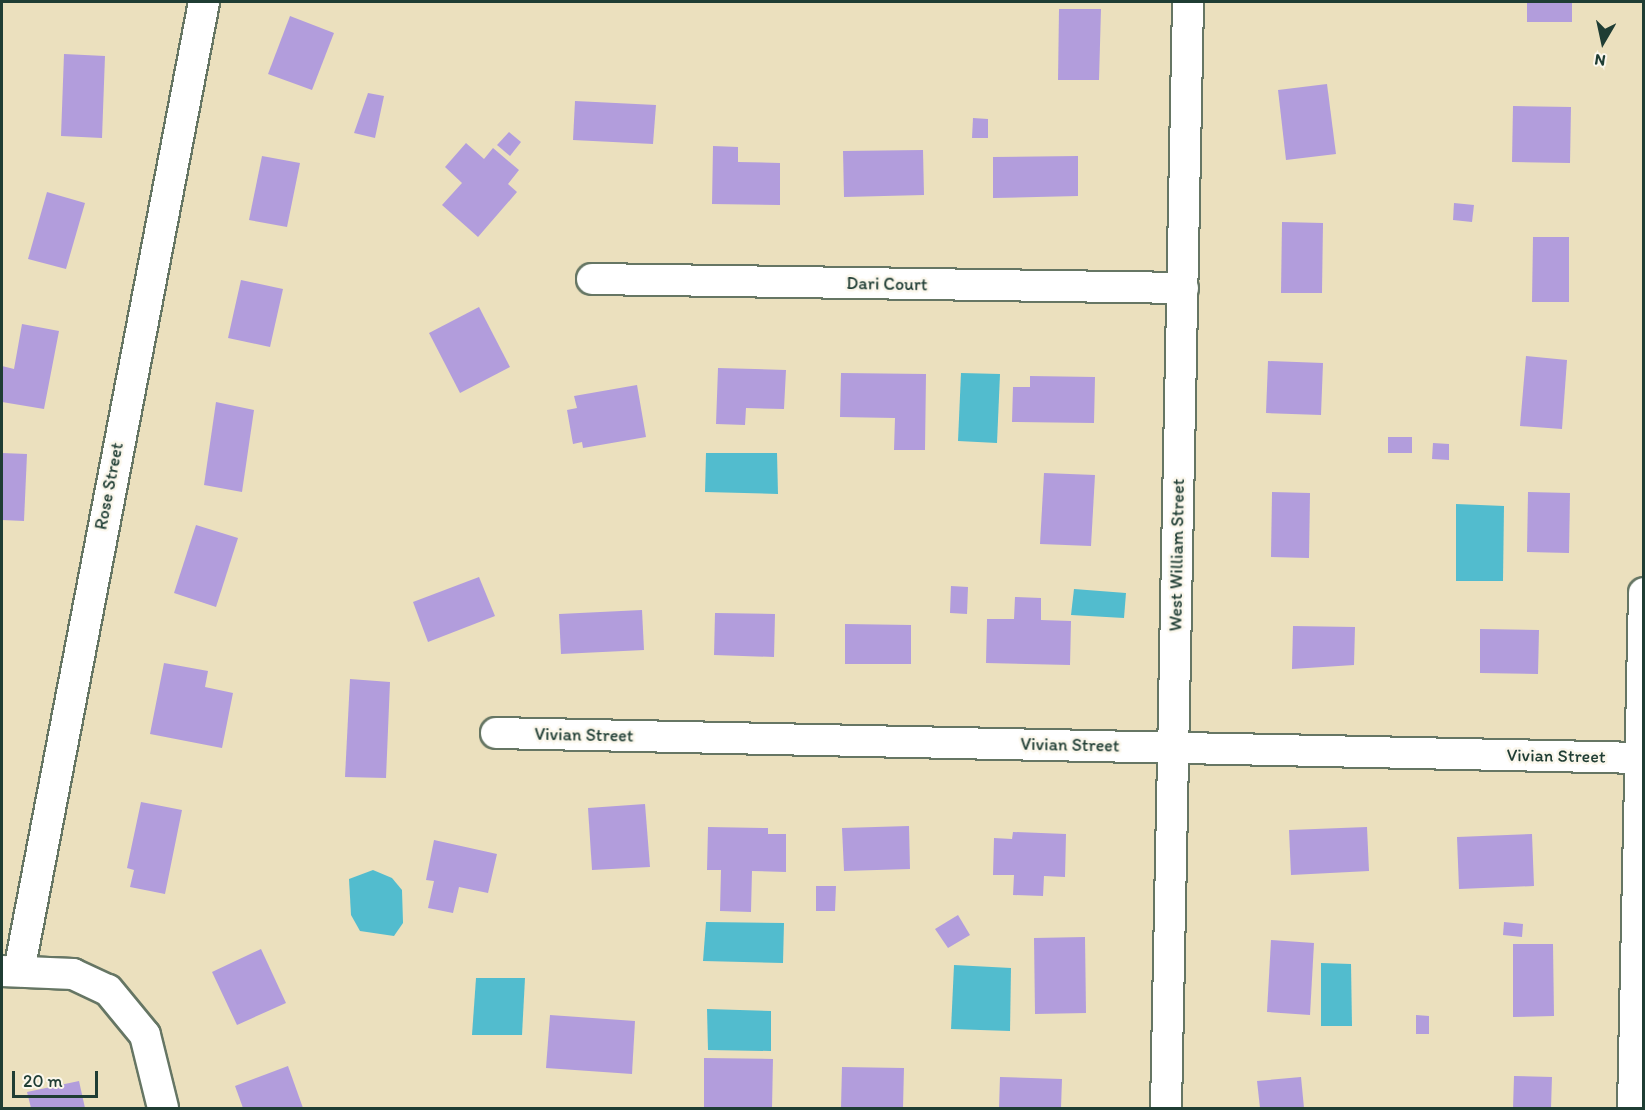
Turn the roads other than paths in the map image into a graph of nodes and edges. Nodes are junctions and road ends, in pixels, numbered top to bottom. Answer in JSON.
{"nodes":[{"id":1,"x":204,"y":2,"type":"edge"},
{"id":2,"x":1188,"y":2,"type":"edge"},
{"id":3,"x":592,"y":279,"type":"dead end"},
{"id":4,"x":1183,"y":288,"type":"junction"},
{"id":5,"x":1644,"y":593,"type":"edge"},
{"id":6,"x":496,"y":733,"type":"dead end"},
{"id":7,"x":1173,"y":747,"type":"junction"},
{"id":8,"x":1642,"y":758,"type":"edge"},
{"id":9,"x":10,"y":971,"type":"edge"},
{"id":10,"x":163,"y":1108,"type":"edge"},
{"id":11,"x":1166,"y":1108,"type":"edge"},
{"id":12,"x":1633,"y":1108,"type":"edge"}],
"edges":[{"from":1,"to":9,"type":"street","name":"Rose Street"},
{"from":2,"to":4,"type":"street","name":"West William Street"},
{"from":3,"to":4,"type":"street","name":"Dari Court"},
{"from":4,"to":7,"type":"street","name":"West William Street"},
{"from":5,"to":8,"type":"street"},
{"from":6,"to":7,"type":"street","name":"Vivian Street"},
{"from":7,"to":8,"type":"street","name":"Vivian Street"},
{"from":7,"to":11,"type":"street","name":"West William Street"},
{"from":8,"to":12,"type":"street"},
{"from":9,"to":10,"type":"street"}]}
